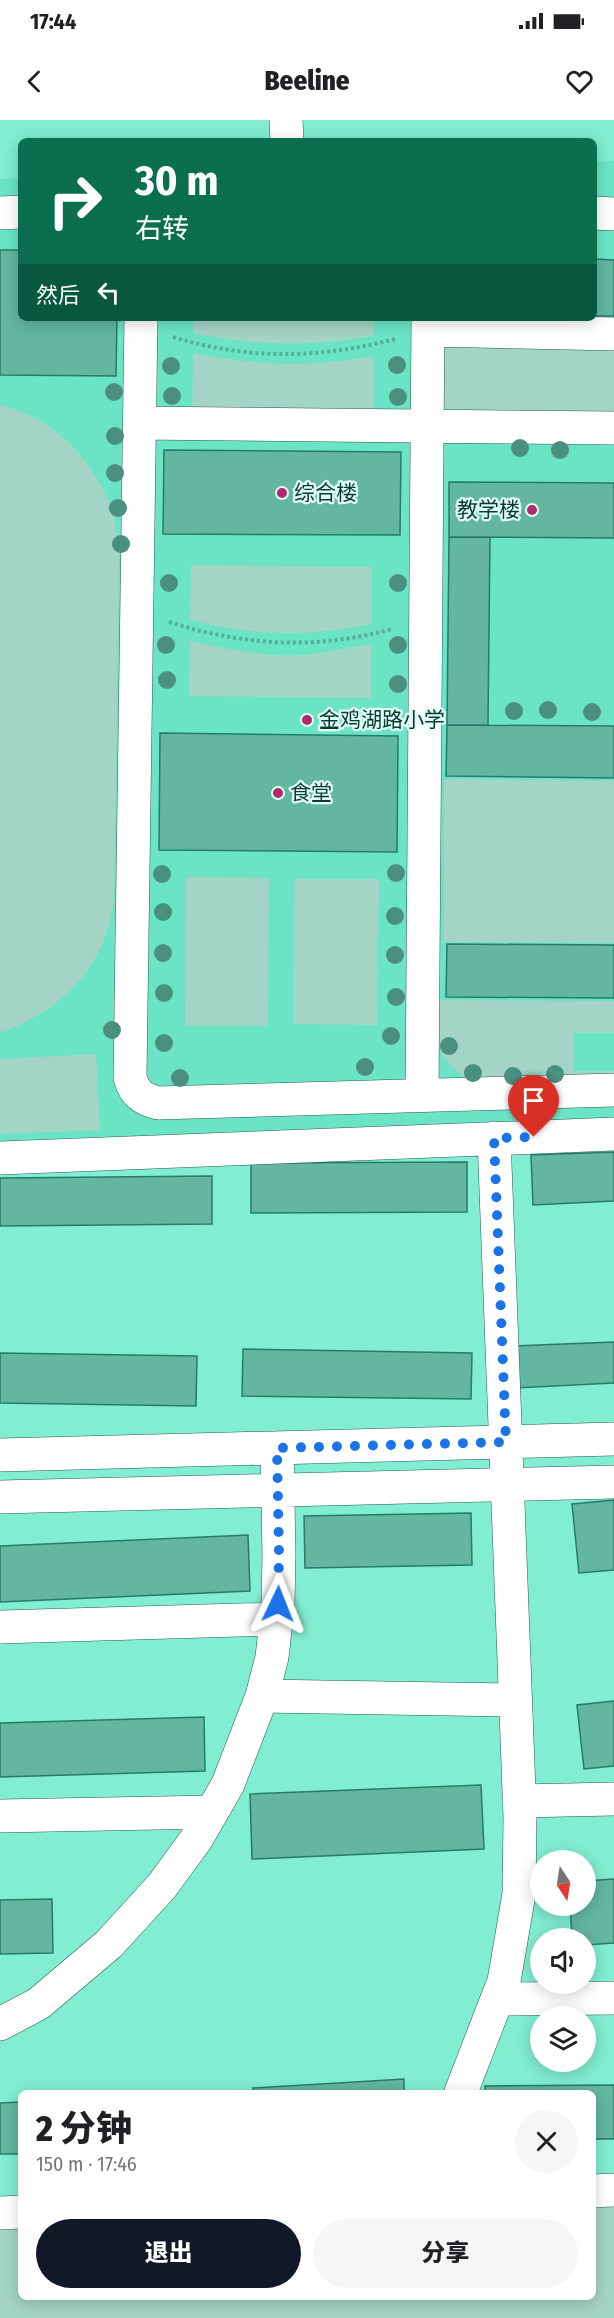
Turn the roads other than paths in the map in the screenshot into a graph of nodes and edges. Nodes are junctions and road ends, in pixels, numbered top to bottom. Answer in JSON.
{"nodes":[{"id":1,"x":286,"y":120,"type":"edge"},
{"id":2,"x":287,"y":138,"type":"edge"},
{"id":3,"x":18,"y":212,"type":"edge"},
{"id":4,"x":0,"y":213,"type":"edge"},
{"id":5,"x":597,"y":213,"type":"edge"},
{"id":6,"x":614,"y":214,"type":"edge"},
{"id":7,"x":141,"y":321,"type":"edge"},
{"id":8,"x":428,"y":324,"type":"edge"},
{"id":9,"x":614,"y":334,"type":"edge"},
{"id":10,"x":140,"y":423,"type":"junction"},
{"id":11,"x":427,"y":425,"type":"junction"},
{"id":12,"x":614,"y":429,"type":"edge"},
{"id":13,"x":614,"y":1090,"type":"edge"},
{"id":14,"x":422,"y":1095,"type":"junction"},
{"id":15,"x":614,"y":1134,"type":"edge"},
{"id":16,"x":494,"y":1138,"type":"junction"},
{"id":17,"x":0,"y":1158,"type":"edge"},
{"id":18,"x":614,"y":1439,"type":"edge"},
{"id":19,"x":506,"y":1442,"type":"junction"},
{"id":20,"x":277,"y":1448,"type":"junction"},
{"id":21,"x":0,"y":1455,"type":"edge"},
{"id":22,"x":614,"y":1482,"type":"edge"},
{"id":23,"x":508,"y":1484,"type":"junction"},
{"id":24,"x":278,"y":1490,"type":"junction"},
{"id":25,"x":0,"y":1497,"type":"edge"},
{"id":26,"x":276,"y":1619,"type":"junction"},
{"id":27,"x":0,"y":1627,"type":"edge"},
{"id":28,"x":262,"y":1696,"type":"junction"},
{"id":29,"x":515,"y":1700,"type":"junction"},
{"id":30,"x":614,"y":1798,"type":"edge"},
{"id":31,"x":519,"y":1800,"type":"junction"},
{"id":32,"x":212,"y":1812,"type":"junction"},
{"id":33,"x":0,"y":1816,"type":"edge"},
{"id":34,"x":614,"y":1998,"type":"edge"},
{"id":35,"x":497,"y":1999,"type":"junction"},
{"id":36,"x":0,"y":2024,"type":"edge"},
{"id":37,"x":462,"y":2090,"type":"edge"},
{"id":38,"x":614,"y":2190,"type":"edge"},
{"id":39,"x":596,"y":2191,"type":"edge"},
{"id":40,"x":18,"y":2212,"type":"edge"},
{"id":41,"x":0,"y":2213,"type":"edge"}],
"edges":[{"from":1,"to":2,"type":"lane"},
{"from":3,"to":4,"type":"lane"},
{"from":5,"to":6,"type":"lane"},
{"from":7,"to":10,"type":"lane"},
{"from":8,"to":9,"type":"lane"},
{"from":8,"to":11,"type":"lane"},
{"from":10,"to":11,"type":"lane"},
{"from":10,"to":14,"type":"lane"},
{"from":11,"to":12,"type":"lane"},
{"from":11,"to":14,"type":"lane"},
{"from":13,"to":14,"type":"lane"},
{"from":15,"to":16,"type":"lane"},
{"from":16,"to":17,"type":"lane"},
{"from":16,"to":19,"type":"lane"},
{"from":18,"to":19,"type":"lane"},
{"from":19,"to":20,"type":"lane"},
{"from":19,"to":23,"type":"lane"},
{"from":20,"to":21,"type":"lane"},
{"from":20,"to":24,"type":"lane"},
{"from":22,"to":23,"type":"lane"},
{"from":23,"to":24,"type":"lane"},
{"from":23,"to":29,"type":"lane"},
{"from":24,"to":25,"type":"lane"},
{"from":24,"to":26,"type":"lane"},
{"from":26,"to":27,"type":"lane"},
{"from":26,"to":28,"type":"lane"},
{"from":28,"to":29,"type":"lane"},
{"from":28,"to":32,"type":"lane"},
{"from":29,"to":31,"type":"lane"},
{"from":30,"to":31,"type":"lane"},
{"from":31,"to":35,"type":"lane"},
{"from":32,"to":33,"type":"lane"},
{"from":32,"to":36,"type":"lane"},
{"from":34,"to":35,"type":"lane"},
{"from":35,"to":37,"type":"lane"},
{"from":38,"to":39,"type":"lane"},
{"from":40,"to":41,"type":"lane"}]}
